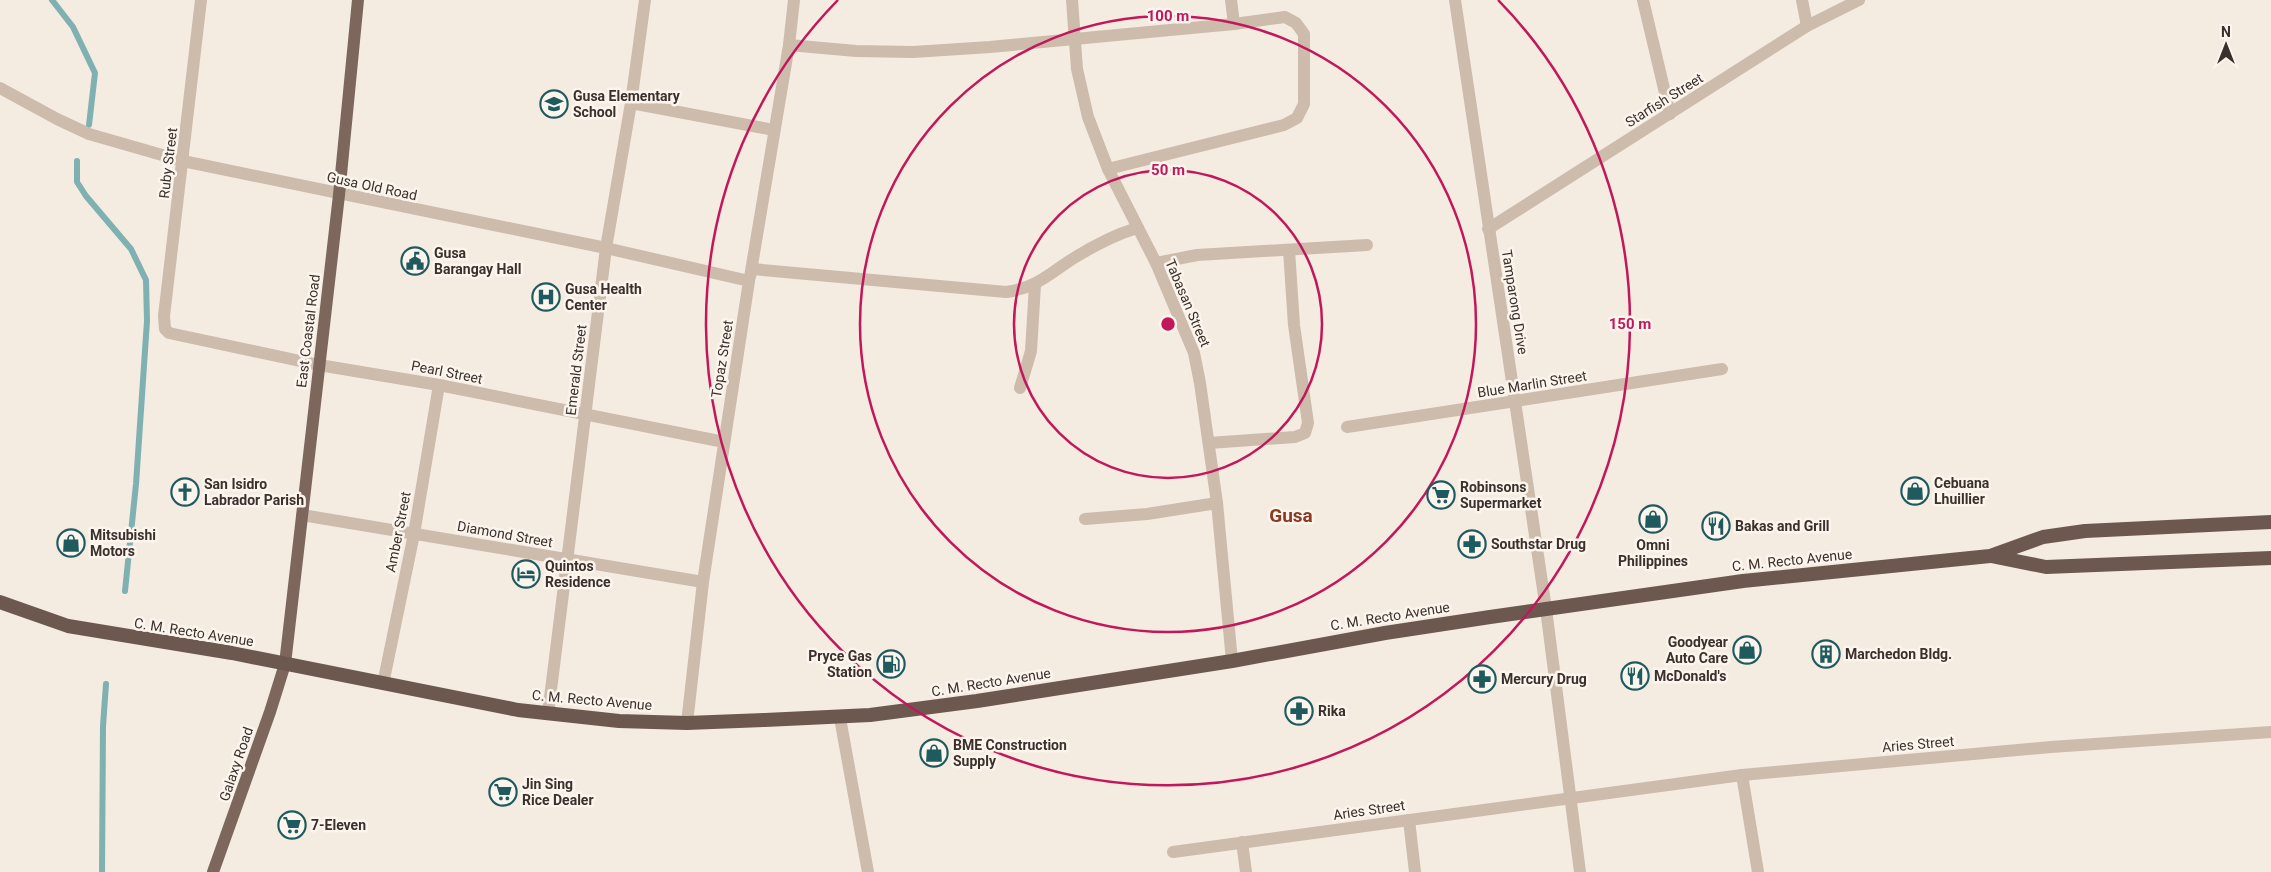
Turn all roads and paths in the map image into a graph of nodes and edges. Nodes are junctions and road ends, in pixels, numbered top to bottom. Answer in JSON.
{"nodes":[{"id":1,"x":201,"y":0,"type":"edge"},
{"id":2,"x":358,"y":0,"type":"edge"},
{"id":3,"x":645,"y":0,"type":"edge"},
{"id":4,"x":794,"y":0,"type":"edge"},
{"id":5,"x":1072,"y":0,"type":"edge"},
{"id":6,"x":1231,"y":0,"type":"edge"},
{"id":7,"x":1455,"y":0,"type":"edge"},
{"id":8,"x":1643,"y":0,"type":"edge"},
{"id":9,"x":1802,"y":0,"type":"edge"},
{"id":10,"x":1859,"y":0,"type":"edge"},
{"id":11,"x":1234,"y":24,"type":"junction"},
{"id":12,"x":1807,"y":26,"type":"junction"},
{"id":13,"x":1074,"y":38,"type":"junction"},
{"id":14,"x":789,"y":45,"type":"junction"},
{"id":15,"x":0,"y":88,"type":"edge"},
{"id":16,"x":631,"y":103,"type":"junction"},
{"id":17,"x":1670,"y":114,"type":"junction"},
{"id":18,"x":774,"y":130,"type":"junction"},
{"id":19,"x":183,"y":161,"type":"junction"},
{"id":20,"x":1108,"y":169,"type":"junction"},
{"id":21,"x":339,"y":195,"type":"junction"},
{"id":22,"x":1138,"y":228,"type":"junction"},
{"id":23,"x":1488,"y":229,"type":"junction"},
{"id":24,"x":1367,"y":245,"type":"dead end"},
{"id":25,"x":606,"y":248,"type":"junction"},
{"id":26,"x":1289,"y":250,"type":"junction"},
{"id":27,"x":1156,"y":263,"type":"junction"},
{"id":28,"x":751,"y":275,"type":"junction"},
{"id":29,"x":1035,"y":285,"type":"junction"},
{"id":30,"x":165,"y":329,"type":"joint"},
{"id":31,"x":319,"y":365,"type":"junction"},
{"id":32,"x":1722,"y":369,"type":"dead end"},
{"id":33,"x":439,"y":385,"type":"junction"},
{"id":34,"x":1020,"y":388,"type":"dead end"},
{"id":35,"x":1515,"y":402,"type":"junction"},
{"id":36,"x":586,"y":414,"type":"junction"},
{"id":37,"x":1346,"y":428,"type":"dead end"},
{"id":38,"x":724,"y":442,"type":"junction"},
{"id":39,"x":1209,"y":443,"type":"junction"},
{"id":40,"x":1217,"y":503,"type":"junction"},
{"id":41,"x":302,"y":515,"type":"junction"},
{"id":42,"x":1085,"y":519,"type":"dead end"},
{"id":43,"x":2271,"y":522,"type":"edge"},
{"id":44,"x":414,"y":534,"type":"junction"},
{"id":45,"x":1990,"y":556,"type":"junction"},
{"id":46,"x":2271,"y":558,"type":"edge"},
{"id":47,"x":568,"y":560,"type":"junction"},
{"id":48,"x":703,"y":582,"type":"junction"},
{"id":49,"x":0,"y":602,"type":"edge"},
{"id":50,"x":1546,"y":609,"type":"junction"},
{"id":51,"x":1232,"y":661,"type":"junction"},
{"id":52,"x":285,"y":664,"type":"junction"},
{"id":53,"x":383,"y":684,"type":"junction"},
{"id":54,"x":548,"y":714,"type":"junction"},
{"id":55,"x":840,"y":718,"type":"junction"},
{"id":56,"x":687,"y":723,"type":"junction"},
{"id":57,"x":2271,"y":732,"type":"edge"},
{"id":58,"x":1742,"y":775,"type":"junction"},
{"id":59,"x":1568,"y":797,"type":"junction"},
{"id":60,"x":1409,"y":820,"type":"junction"},
{"id":61,"x":1242,"y":842,"type":"junction"},
{"id":62,"x":1173,"y":852,"type":"dead end"},
{"id":63,"x":213,"y":872,"type":"edge"},
{"id":64,"x":868,"y":872,"type":"edge"},
{"id":65,"x":1246,"y":872,"type":"edge"},
{"id":66,"x":1415,"y":872,"type":"edge"},
{"id":67,"x":1580,"y":872,"type":"edge"},
{"id":68,"x":1758,"y":872,"type":"edge"}],
"edges":[{"from":1,"to":19,"type":"street","name":"Ruby Street"},
{"from":2,"to":21,"type":"main road","name":"East Coastal Road"},
{"from":3,"to":16,"type":"street","name":"Emerald Street"},
{"from":4,"to":14,"type":"street","name":"Topaz Street"},
{"from":5,"to":13,"type":"street","name":"Tabasan Street"},
{"from":6,"to":11,"type":"street"},
{"from":7,"to":23,"type":"street","name":"Tamparong Drive"},
{"from":8,"to":17,"type":"street"},
{"from":9,"to":12,"type":"street"},
{"from":10,"to":12,"type":"street","name":"Starfish Street"},
{"from":11,"to":13,"type":"street"},
{"from":11,"to":20,"type":"street"},
{"from":12,"to":17,"type":"street","name":"Starfish Street"},
{"from":13,"to":14,"type":"street"},
{"from":13,"to":20,"type":"street","name":"Tabasan Street"},
{"from":14,"to":18,"type":"street","name":"Topaz Street"},
{"from":15,"to":19,"type":"street","name":"Gusa Old Road"},
{"from":16,"to":18,"type":"street"},
{"from":16,"to":25,"type":"street","name":"Emerald Street"},
{"from":17,"to":23,"type":"street","name":"Starfish Street"},
{"from":18,"to":28,"type":"street","name":"Topaz Street"},
{"from":19,"to":21,"type":"street","name":"Gusa Old Road"},
{"from":19,"to":30,"type":"street","name":"Ruby Street"},
{"from":20,"to":22,"type":"street","name":"Tabasan Street"},
{"from":21,"to":25,"type":"street","name":"Gusa Old Road"},
{"from":21,"to":31,"type":"main road","name":"East Coastal Road"},
{"from":22,"to":27,"type":"street","name":"Tabasan Street"},
{"from":22,"to":29,"type":"street","name":"Gusa Old Road"},
{"from":23,"to":35,"type":"street","name":"Tamparong Drive"},
{"from":24,"to":26,"type":"street"},
{"from":25,"to":28,"type":"street","name":"Gusa Old Road"},
{"from":25,"to":36,"type":"street","name":"Emerald Street"},
{"from":26,"to":27,"type":"street"},
{"from":26,"to":39,"type":"street"},
{"from":27,"to":39,"type":"street","name":"Tabasan Street"},
{"from":28,"to":29,"type":"street","name":"Gusa Old Road"},
{"from":28,"to":38,"type":"street","name":"Topaz Street"},
{"from":29,"to":34,"type":"street"},
{"from":30,"to":31,"type":"street","name":"Pearl Street"},
{"from":31,"to":33,"type":"street","name":"Pearl Street"},
{"from":31,"to":41,"type":"main road","name":"East Coastal Road"},
{"from":32,"to":35,"type":"street","name":"Blue Marlin Street"},
{"from":33,"to":36,"type":"street","name":"Pearl Street"},
{"from":33,"to":44,"type":"street","name":"Amber Street"},
{"from":35,"to":37,"type":"street","name":"Blue Marlin Street"},
{"from":35,"to":50,"type":"street","name":"Tamparong Drive"},
{"from":36,"to":38,"type":"street","name":"Pearl Street"},
{"from":36,"to":47,"type":"street","name":"Emerald Street"},
{"from":38,"to":48,"type":"street","name":"Topaz Street"},
{"from":39,"to":40,"type":"street","name":"Tabasan Street"},
{"from":40,"to":42,"type":"street"},
{"from":40,"to":51,"type":"street","name":"Tabasan Street"},
{"from":41,"to":44,"type":"street","name":"Diamond Street"},
{"from":41,"to":52,"type":"main road","name":"East Coastal Road"},
{"from":43,"to":45,"type":"highway","name":"C. M. Recto Avenue"},
{"from":44,"to":47,"type":"street","name":"Diamond Street"},
{"from":44,"to":53,"type":"street","name":"Amber Street"},
{"from":45,"to":46,"type":"highway","name":"C. M. Recto Avenue"},
{"from":45,"to":50,"type":"highway","name":"C. M. Recto Avenue"},
{"from":47,"to":48,"type":"street","name":"Diamond Street"},
{"from":47,"to":54,"type":"street","name":"Emerald Street"},
{"from":48,"to":56,"type":"street","name":"Topaz Street"},
{"from":49,"to":52,"type":"highway","name":"C. M. Recto Avenue"},
{"from":50,"to":51,"type":"highway","name":"C. M. Recto Avenue"},
{"from":50,"to":59,"type":"street"},
{"from":51,"to":55,"type":"highway","name":"C. M. Recto Avenue"},
{"from":52,"to":53,"type":"highway","name":"C. M. Recto Avenue"},
{"from":52,"to":63,"type":"main road","name":"Galaxy Road"},
{"from":53,"to":54,"type":"highway","name":"C. M. Recto Avenue"},
{"from":54,"to":56,"type":"highway","name":"C. M. Recto Avenue"},
{"from":55,"to":56,"type":"highway","name":"C. M. Recto Avenue"},
{"from":55,"to":64,"type":"street"},
{"from":57,"to":58,"type":"street","name":"Aries Street"},
{"from":58,"to":59,"type":"street","name":"Aries Street"},
{"from":58,"to":68,"type":"street"},
{"from":59,"to":60,"type":"street","name":"Aries Street"},
{"from":59,"to":67,"type":"street"},
{"from":60,"to":61,"type":"street","name":"Aries Street"},
{"from":60,"to":66,"type":"street"},
{"from":61,"to":62,"type":"street","name":"Aries Street"},
{"from":61,"to":65,"type":"street"}]}
